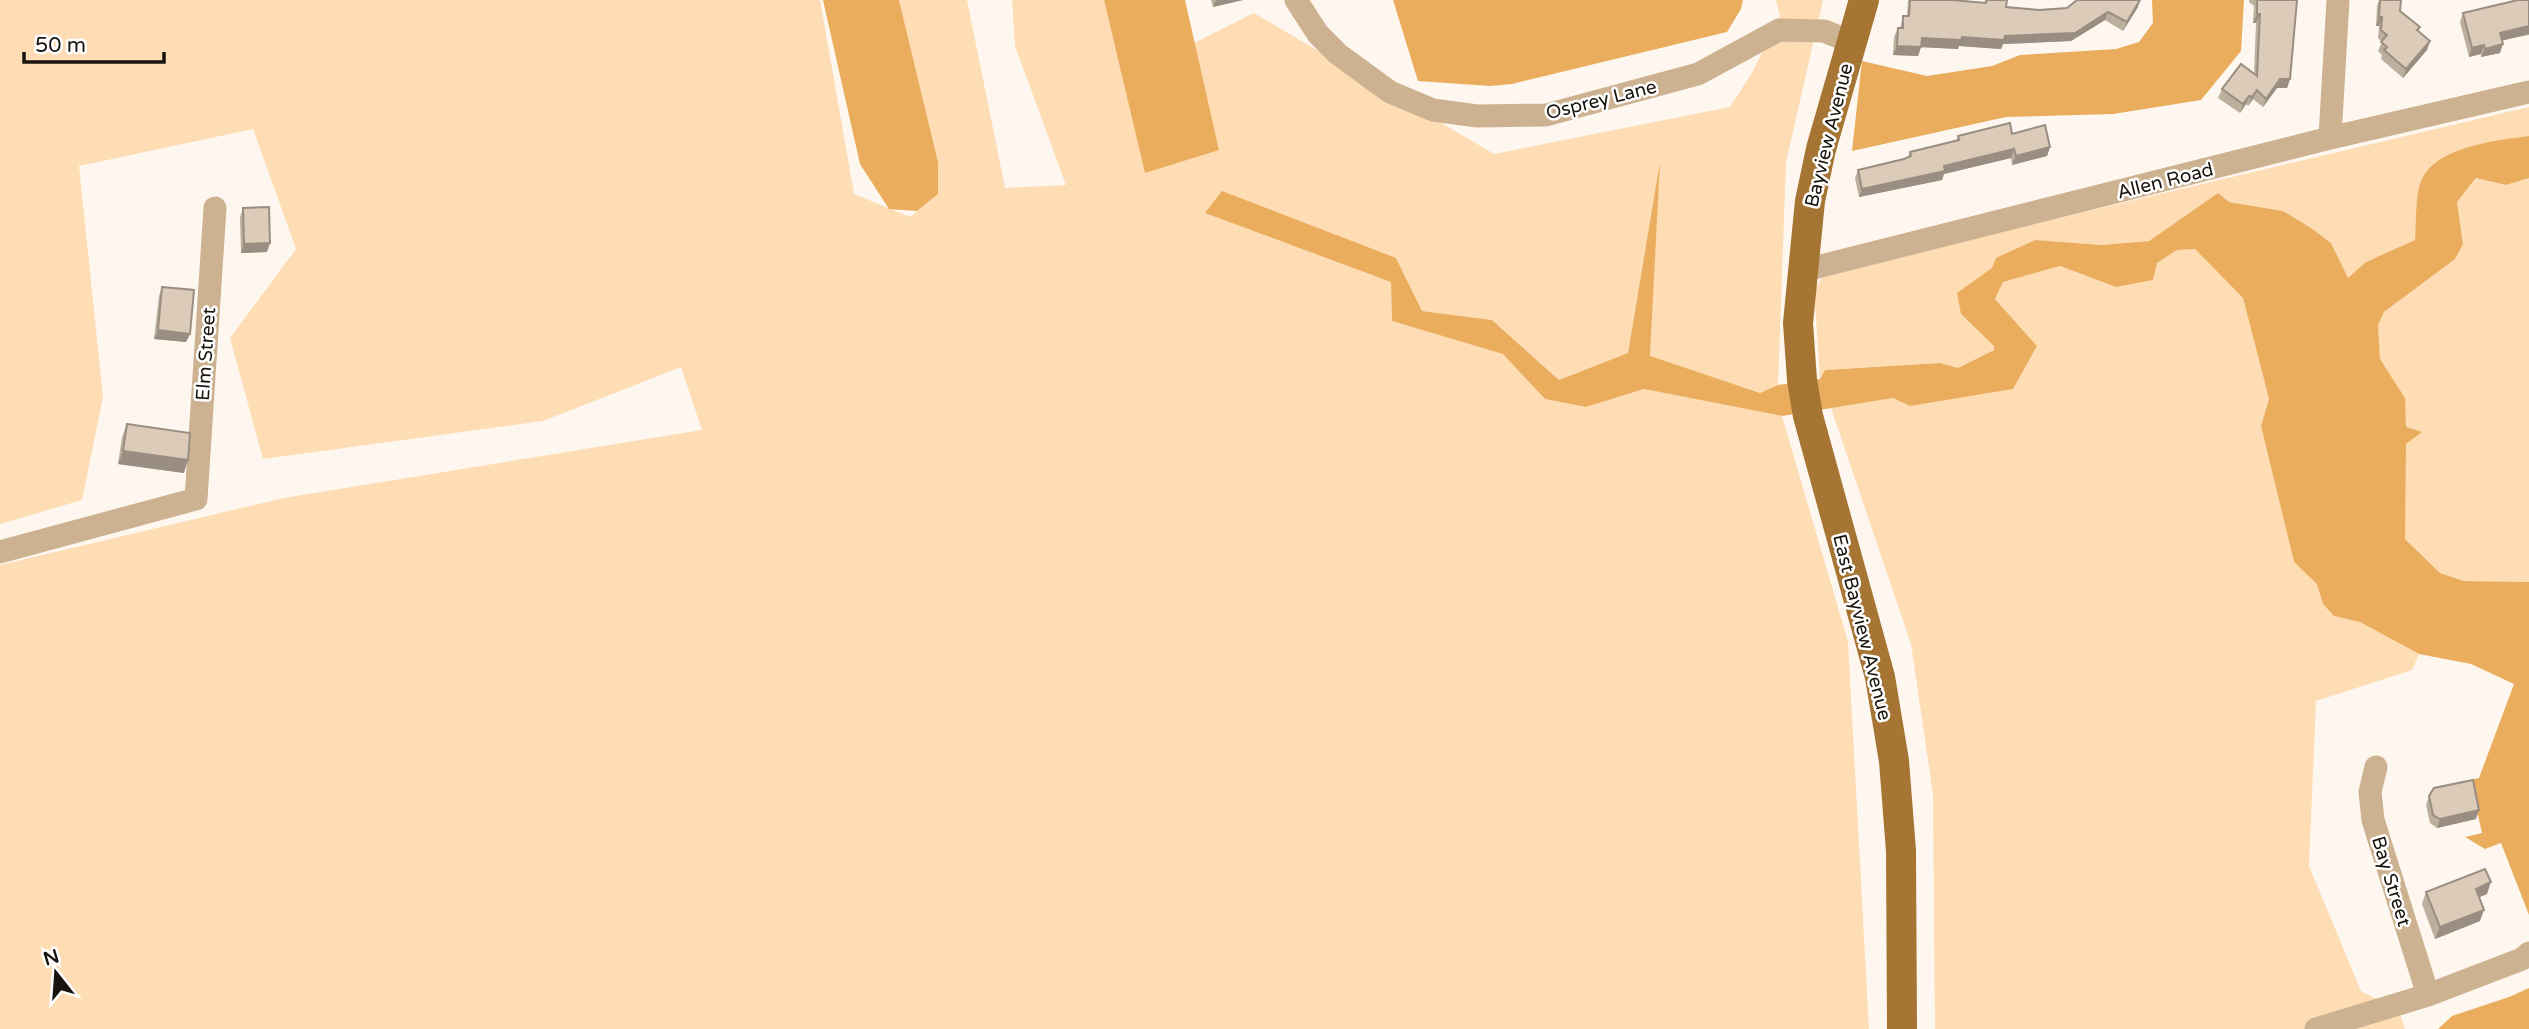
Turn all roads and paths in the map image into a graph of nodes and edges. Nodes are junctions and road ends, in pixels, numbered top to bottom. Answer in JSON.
{"nodes":[{"id":1,"x":1296,"y":0,"type":"edge"},
{"id":2,"x":1864,"y":0,"type":"edge"},
{"id":3,"x":2338,"y":0,"type":"edge"},
{"id":4,"x":1851,"y":42,"type":"junction"},
{"id":5,"x":2529,"y":92,"type":"edge"},
{"id":6,"x":2330,"y":138,"type":"junction"},
{"id":7,"x":215,"y":208,"type":"dead end"},
{"id":8,"x":1801,"y":271,"type":"junction"},
{"id":9,"x":0,"y":552,"type":"edge"},
{"id":10,"x":2376,"y":767,"type":"dead end"},
{"id":11,"x":2529,"y":954,"type":"edge"},
{"id":12,"x":2428,"y":995,"type":"junction"},
{"id":13,"x":1902,"y":1029,"type":"edge"},
{"id":14,"x":2316,"y":1029,"type":"edge"}],
"edges":[{"from":1,"to":4,"type":"street","name":"Osprey Lane"},
{"from":2,"to":4,"type":"main road","name":"Bayview Avenue"},
{"from":3,"to":6,"type":"street"},
{"from":4,"to":8,"type":"main road","name":"Bayview Avenue"},
{"from":5,"to":6,"type":"street","name":"Allen Road"},
{"from":6,"to":8,"type":"street","name":"Allen Road"},
{"from":7,"to":9,"type":"street","name":"Elm Street"},
{"from":8,"to":13,"type":"main road","name":"East Bayview Avenue"},
{"from":10,"to":12,"type":"street","name":"Bay Street"},
{"from":11,"to":12,"type":"street"},
{"from":12,"to":14,"type":"street"}]}
